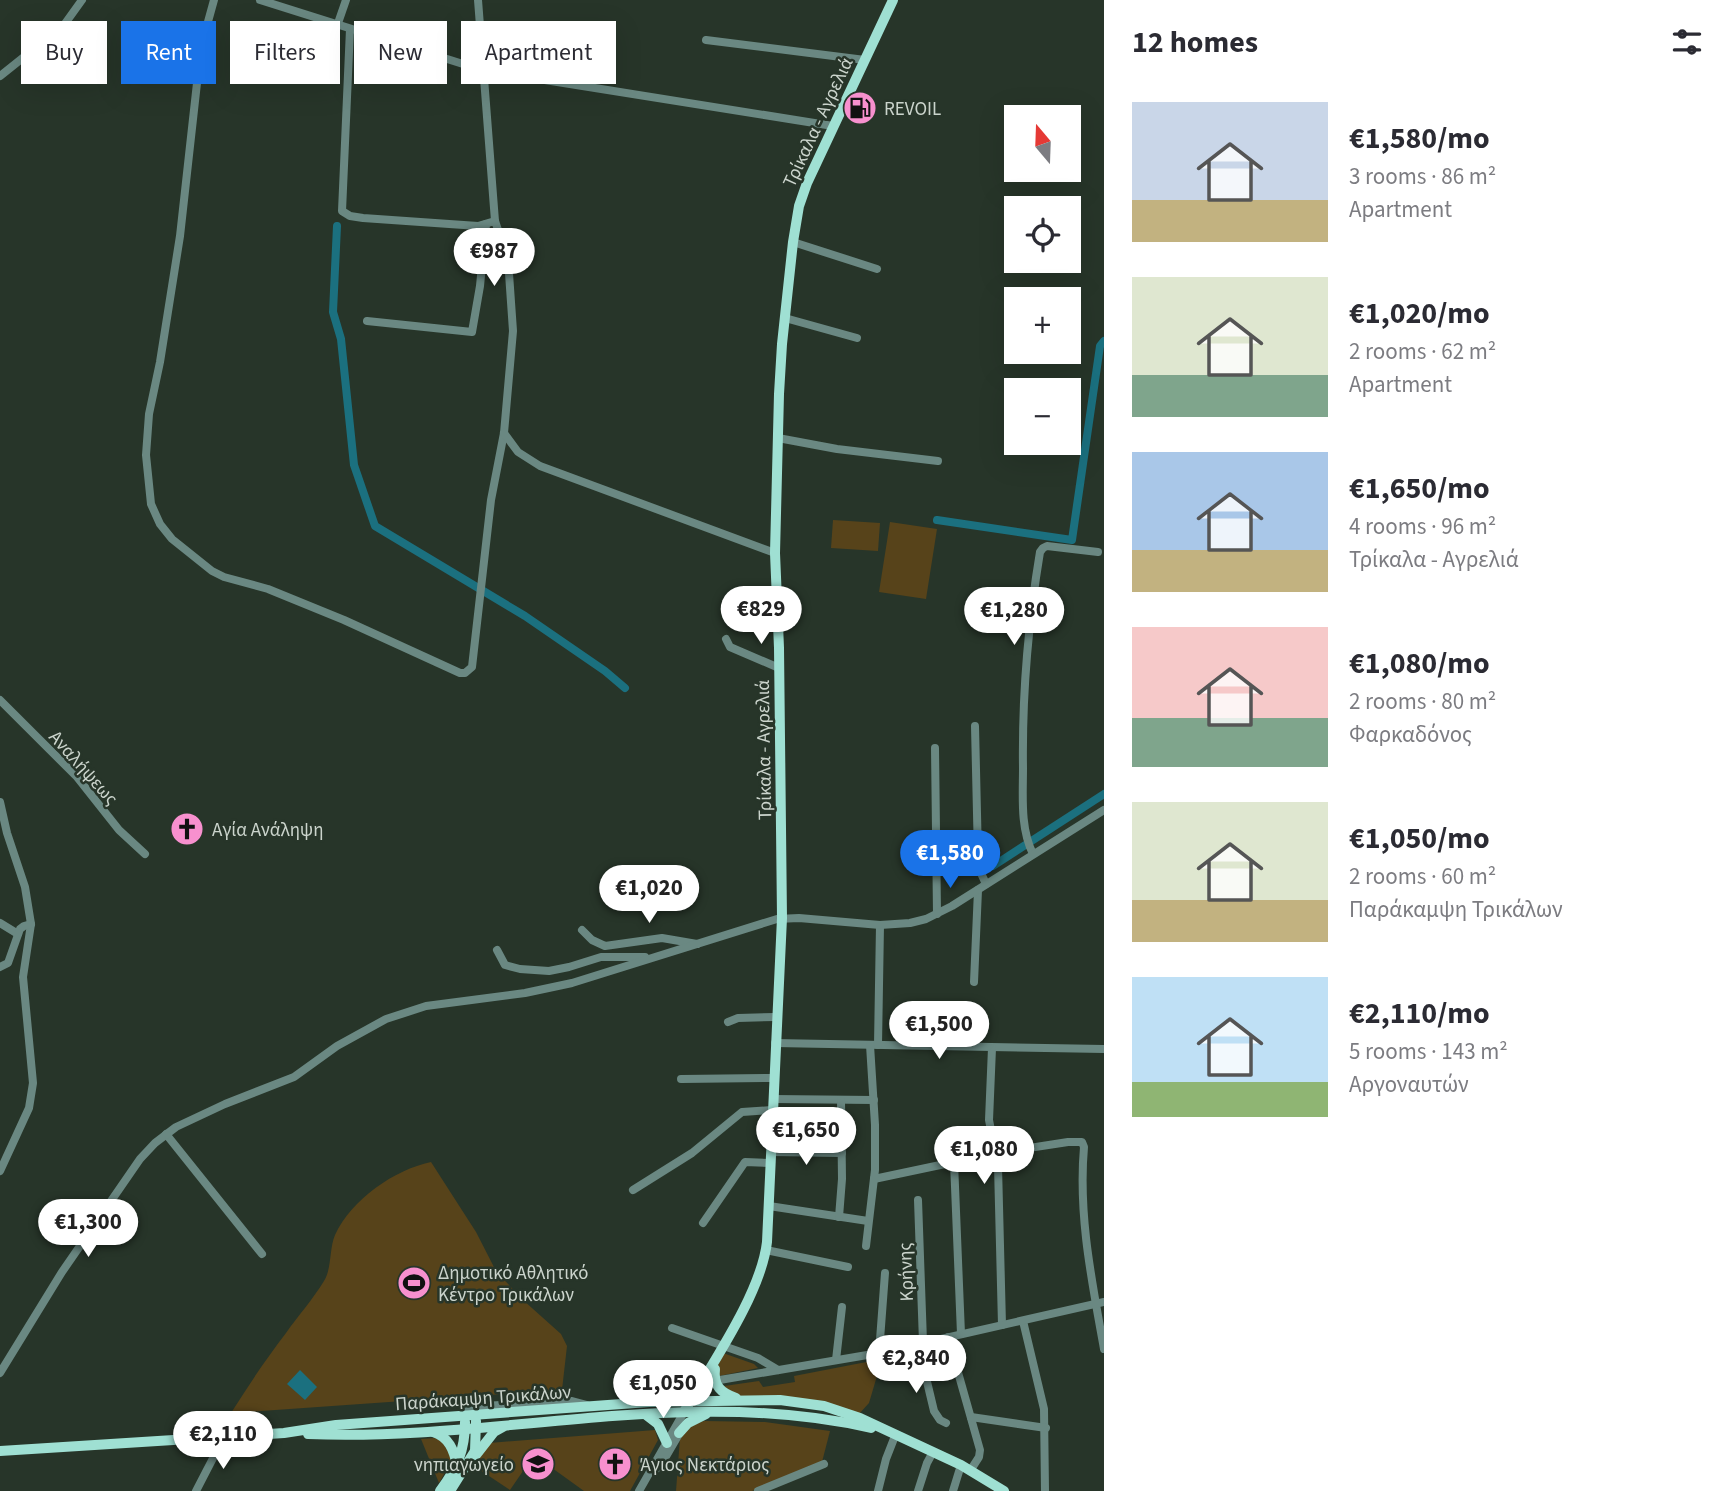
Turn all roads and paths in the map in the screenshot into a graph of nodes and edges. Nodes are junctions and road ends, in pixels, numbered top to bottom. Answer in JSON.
{"nodes":[{"id":1,"x":82,"y":0,"type":"edge"},
{"id":2,"x":214,"y":0,"type":"edge"},
{"id":3,"x":260,"y":0,"type":"edge"},
{"id":4,"x":346,"y":0,"type":"edge"},
{"id":5,"x":478,"y":0,"type":"edge"},
{"id":6,"x":893,"y":0,"type":"edge"},
{"id":7,"x":322,"y":21,"type":"edge"},
{"id":8,"x":339,"y":21,"type":"edge"},
{"id":9,"x":479,"y":21,"type":"edge"},
{"id":10,"x":340,"y":27,"type":"edge"},
{"id":11,"x":350,"y":29,"type":"junction"},
{"id":12,"x":706,"y":40,"type":"dead end"},
{"id":13,"x":864,"y":60,"type":"junction"},
{"id":14,"x":461,"y":63,"type":"edge"},
{"id":15,"x":0,"y":76,"type":"edge"},
{"id":16,"x":484,"y":84,"type":"edge"},
{"id":17,"x":570,"y":84,"type":"edge"},
{"id":18,"x":833,"y":126,"type":"junction"},
{"id":19,"x":491,"y":222,"type":"junction"},
{"id":20,"x":793,"y":242,"type":"junction"},
{"id":21,"x":877,"y":270,"type":"dead end"},
{"id":22,"x":785,"y":318,"type":"junction"},
{"id":23,"x":367,"y":321,"type":"dead end"},
{"id":24,"x":856,"y":338,"type":"dead end"},
{"id":25,"x":504,"y":433,"type":"junction"},
{"id":26,"x":778,"y":438,"type":"junction"},
{"id":27,"x":938,"y":461,"type":"dead end"},
{"id":28,"x":1098,"y":552,"type":"dead end"},
{"id":29,"x":775,"y":553,"type":"junction"},
{"id":30,"x":726,"y":639,"type":"dead end"},
{"id":31,"x":779,"y":668,"type":"junction"},
{"id":32,"x":0,"y":700,"type":"edge"},
{"id":33,"x":975,"y":726,"type":"dead end"},
{"id":34,"x":935,"y":748,"type":"dead end"},
{"id":35,"x":0,"y":802,"type":"edge"},
{"id":36,"x":1104,"y":810,"type":"edge"},
{"id":37,"x":1031,"y":851,"type":"junction"},
{"id":38,"x":145,"y":854,"type":"dead end"},
{"id":39,"x":986,"y":884,"type":"junction"},
{"id":40,"x":978,"y":890,"type":"junction"},
{"id":41,"x":937,"y":914,"type":"junction"},
{"id":42,"x":782,"y":918,"type":"junction"},
{"id":43,"x":0,"y":923,"type":"edge"},
{"id":44,"x":31,"y":924,"type":"junction"},
{"id":45,"x":880,"y":925,"type":"junction"},
{"id":46,"x":582,"y":930,"type":"dead end"},
{"id":47,"x":18,"y":933,"type":"junction"},
{"id":48,"x":697,"y":944,"type":"junction"},
{"id":49,"x":497,"y":950,"type":"dead end"},
{"id":50,"x":661,"y":956,"type":"junction"},
{"id":51,"x":0,"y":967,"type":"edge"},
{"id":52,"x":974,"y":982,"type":"dead end"},
{"id":53,"x":776,"y":1017,"type":"junction"},
{"id":54,"x":728,"y":1022,"type":"dead end"},
{"id":55,"x":775,"y":1043,"type":"junction"},
{"id":56,"x":874,"y":1045,"type":"junction"},
{"id":57,"x":992,"y":1048,"type":"junction"},
{"id":58,"x":1104,"y":1048,"type":"edge"},
{"id":59,"x":773,"y":1078,"type":"junction"},
{"id":60,"x":681,"y":1079,"type":"dead end"},
{"id":61,"x":841,"y":1100,"type":"junction"},
{"id":62,"x":874,"y":1100,"type":"junction"},
{"id":63,"x":772,"y":1105,"type":"junction"},
{"id":64,"x":166,"y":1134,"type":"junction"},
{"id":65,"x":842,"y":1153,"type":"junction"},
{"id":66,"x":997,"y":1153,"type":"junction"},
{"id":67,"x":771,"y":1158,"type":"junction"},
{"id":68,"x":954,"y":1162,"type":"junction"},
{"id":69,"x":0,"y":1171,"type":"edge"},
{"id":70,"x":874,"y":1179,"type":"junction"},
{"id":71,"x":633,"y":1190,"type":"dead end"},
{"id":72,"x":918,"y":1200,"type":"dead end"},
{"id":73,"x":769,"y":1206,"type":"junction"},
{"id":74,"x":839,"y":1217,"type":"junction"},
{"id":75,"x":868,"y":1221,"type":"junction"},
{"id":76,"x":703,"y":1223,"type":"dead end"},
{"id":77,"x":866,"y":1246,"type":"dead end"},
{"id":78,"x":766,"y":1251,"type":"junction"},
{"id":79,"x":262,"y":1254,"type":"dead end"},
{"id":80,"x":848,"y":1267,"type":"dead end"},
{"id":81,"x":885,"y":1273,"type":"dead end"},
{"id":82,"x":1104,"y":1302,"type":"edge"},
{"id":83,"x":1095,"y":1305,"type":"junction"},
{"id":84,"x":842,"y":1307,"type":"dead end"},
{"id":85,"x":1023,"y":1321,"type":"junction"},
{"id":86,"x":1002,"y":1325,"type":"junction"},
{"id":87,"x":672,"y":1328,"type":"dead end"},
{"id":88,"x":961,"y":1334,"type":"junction"},
{"id":89,"x":948,"y":1336,"type":"junction"},
{"id":90,"x":920,"y":1343,"type":"junction"},
{"id":91,"x":724,"y":1345,"type":"junction"},
{"id":92,"x":1104,"y":1349,"type":"edge"},
{"id":93,"x":879,"y":1353,"type":"junction"},
{"id":94,"x":836,"y":1360,"type":"junction"},
{"id":95,"x":778,"y":1370,"type":"junction"},
{"id":96,"x":0,"y":1373,"type":"edge"},
{"id":97,"x":712,"y":1382,"type":"junction"},
{"id":98,"x":743,"y":1399,"type":"junction"},
{"id":99,"x":691,"y":1406,"type":"junction"},
{"id":100,"x":472,"y":1412,"type":"junction"},
{"id":101,"x":645,"y":1413,"type":"junction"},
{"id":102,"x":708,"y":1413,"type":"junction"},
{"id":103,"x":971,"y":1417,"type":"junction"},
{"id":104,"x":946,"y":1423,"type":"dead end"},
{"id":105,"x":508,"y":1425,"type":"junction"},
{"id":106,"x":471,"y":1428,"type":"junction"},
{"id":107,"x":1046,"y":1428,"type":"junction"},
{"id":108,"x":426,"y":1431,"type":"junction"},
{"id":109,"x":284,"y":1433,"type":"junction"},
{"id":110,"x":679,"y":1433,"type":"junction"},
{"id":111,"x":892,"y":1434,"type":"junction"},
{"id":112,"x":224,"y":1437,"type":"junction"},
{"id":113,"x":667,"y":1443,"type":"junction"},
{"id":114,"x":0,"y":1451,"type":"edge"},
{"id":115,"x":933,"y":1452,"type":"junction"},
{"id":116,"x":470,"y":1463,"type":"junction"},
{"id":117,"x":824,"y":1464,"type":"dead end"},
{"id":118,"x":457,"y":1466,"type":"junction"},
{"id":119,"x":966,"y":1468,"type":"junction"},
{"id":120,"x":647,"y":1477,"type":"junction"},
{"id":121,"x":197,"y":1491,"type":"edge"},
{"id":122,"x":440,"y":1491,"type":"edge"},
{"id":123,"x":450,"y":1491,"type":"edge"},
{"id":124,"x":639,"y":1491,"type":"edge"},
{"id":125,"x":758,"y":1491,"type":"edge"},
{"id":126,"x":878,"y":1491,"type":"edge"},
{"id":127,"x":918,"y":1491,"type":"edge"},
{"id":128,"x":953,"y":1491,"type":"edge"},
{"id":129,"x":1004,"y":1491,"type":"edge"},
{"id":130,"x":1045,"y":1491,"type":"edge"}],
"edges":[{"from":1,"to":15,"type":"street"},
{"from":2,"to":25,"type":"street"},
{"from":3,"to":7,"type":"street"},
{"from":4,"to":8,"type":"street"},
{"from":5,"to":9,"type":"street"},
{"from":6,"to":13,"type":"main road","name":"Τρίκαλα - Αγρελιά"},
{"from":10,"to":11,"type":"street"},
{"from":11,"to":14,"type":"street"},
{"from":11,"to":19,"type":"street"},
{"from":12,"to":13,"type":"street"},
{"from":13,"to":18,"type":"main road","name":"Τρίκαλα - Αγρελιά"},
{"from":16,"to":19,"type":"street"},
{"from":17,"to":18,"type":"street"},
{"from":18,"to":20,"type":"main road","name":"Τρίκαλα - Αγρελιά"},
{"from":19,"to":23,"type":"street"},
{"from":19,"to":25,"type":"street"},
{"from":20,"to":21,"type":"street"},
{"from":20,"to":22,"type":"main road","name":"Τρίκαλα - Αγρελιά"},
{"from":22,"to":24,"type":"street"},
{"from":22,"to":26,"type":"main road","name":"Τρίκαλα - Αγρελιά"},
{"from":25,"to":29,"type":"street"},
{"from":26,"to":27,"type":"street"},
{"from":26,"to":29,"type":"main road","name":"Τρίκαλα - Αγρελιά"},
{"from":28,"to":37,"type":"street"},
{"from":29,"to":31,"type":"main road","name":"Τρίκαλα - Αγρελιά"},
{"from":30,"to":31,"type":"street"},
{"from":31,"to":42,"type":"main road","name":"Τρίκαλα - Αγρελιά"},
{"from":32,"to":38,"type":"street","name":"Αναλήψεως"},
{"from":33,"to":39,"type":"street"},
{"from":34,"to":41,"type":"street"},
{"from":35,"to":44,"type":"street"},
{"from":36,"to":37,"type":"street"},
{"from":37,"to":39,"type":"street"},
{"from":39,"to":40,"type":"street"},
{"from":40,"to":41,"type":"street"},
{"from":40,"to":52,"type":"street"},
{"from":41,"to":45,"type":"street"},
{"from":42,"to":45,"type":"street"},
{"from":42,"to":48,"type":"street"},
{"from":42,"to":53,"type":"main road","name":"Τρίκαλα - Αγρελιά"},
{"from":43,"to":47,"type":"street"},
{"from":44,"to":47,"type":"street"},
{"from":44,"to":69,"type":"street"},
{"from":45,"to":56,"type":"street"},
{"from":46,"to":48,"type":"street"},
{"from":47,"to":51,"type":"street"},
{"from":48,"to":50,"type":"street"},
{"from":49,"to":50,"type":"street"},
{"from":50,"to":64,"type":"street"},
{"from":53,"to":54,"type":"street"},
{"from":53,"to":55,"type":"main road","name":"Τρίκαλα - Αγρελιά"},
{"from":55,"to":56,"type":"street"},
{"from":55,"to":59,"type":"main road","name":"Τρίκαλα - Αγρελιά"},
{"from":56,"to":57,"type":"street"},
{"from":56,"to":62,"type":"street"},
{"from":57,"to":58,"type":"street"},
{"from":57,"to":66,"type":"street"},
{"from":59,"to":60,"type":"street"},
{"from":59,"to":63,"type":"main road","name":"Τρίκαλα - Αγρελιά"},
{"from":61,"to":62,"type":"street"},
{"from":61,"to":63,"type":"street"},
{"from":61,"to":65,"type":"street"},
{"from":62,"to":70,"type":"street"},
{"from":63,"to":67,"type":"main road","name":"Τρίκαλα - Αγρελιά"},
{"from":63,"to":71,"type":"street"},
{"from":64,"to":79,"type":"street"},
{"from":64,"to":96,"type":"street"},
{"from":65,"to":67,"type":"street"},
{"from":65,"to":74,"type":"street"},
{"from":66,"to":68,"type":"street"},
{"from":66,"to":83,"type":"street"},
{"from":66,"to":86,"type":"street"},
{"from":67,"to":73,"type":"main road","name":"Τρίκαλα - Αγρελιά"},
{"from":67,"to":76,"type":"street"},
{"from":68,"to":70,"type":"street"},
{"from":68,"to":88,"type":"street"},
{"from":70,"to":75,"type":"street"},
{"from":72,"to":90,"type":"street","name":"Κρήνης"},
{"from":73,"to":74,"type":"street"},
{"from":73,"to":78,"type":"main road","name":"Τρίκαλα - Αγρελιά"},
{"from":74,"to":75,"type":"street"},
{"from":75,"to":77,"type":"street"},
{"from":78,"to":80,"type":"street"},
{"from":78,"to":91,"type":"main road","name":"Τρίκαλα - Αγρελιά"},
{"from":81,"to":93,"type":"street"},
{"from":82,"to":83,"type":"street"},
{"from":83,"to":85,"type":"street"},
{"from":83,"to":92,"type":"street"},
{"from":84,"to":94,"type":"street"},
{"from":85,"to":86,"type":"street"},
{"from":85,"to":107,"type":"street"},
{"from":86,"to":88,"type":"street"},
{"from":87,"to":91,"type":"street"},
{"from":88,"to":89,"type":"street"},
{"from":89,"to":90,"type":"street"},
{"from":89,"to":103,"type":"street"},
{"from":90,"to":93,"type":"street"},
{"from":90,"to":104,"type":"street","name":"Κρήνης"},
{"from":91,"to":95,"type":"street"},
{"from":91,"to":97,"type":"main road","name":"Τρίκαλα - Αγρελιά"},
{"from":91,"to":99,"type":"main road","name":"Τρίκαλα - Αγρελιά"},
{"from":93,"to":94,"type":"street"},
{"from":94,"to":95,"type":"street"},
{"from":95,"to":97,"type":"street"},
{"from":97,"to":98,"type":"main road"},
{"from":97,"to":99,"type":"main road","name":"Τρίκαλα - Αγρελιά"},
{"from":98,"to":99,"type":"main road","name":"Παράκαμψη Τρικάλων"},
{"from":98,"to":111,"type":"main road","name":"Παράκαμψη Τρικάλων"},
{"from":99,"to":100,"type":"main road","name":"Παράκαμψη Τρικάλων"},
{"from":99,"to":101,"type":"main road","name":"Παράκαμψη Τρικάλων"},
{"from":99,"to":102,"type":"main road","name":"Παράκαμψη Τρικάλων"},
{"from":99,"to":110,"type":"street"},
{"from":99,"to":113,"type":"street"},
{"from":100,"to":106,"type":"main road"},
{"from":100,"to":109,"type":"main road","name":"Παράκαμψη Τρικάλων"},
{"from":101,"to":105,"type":"main road","name":"Παράκαμψη Τρικάλων"},
{"from":101,"to":113,"type":"main road"},
{"from":102,"to":110,"type":"main road"},
{"from":102,"to":111,"type":"main road","name":"Παράκαμψη Τρικάλων"},
{"from":103,"to":107,"type":"street"},
{"from":103,"to":119,"type":"street"},
{"from":105,"to":106,"type":"main road","name":"Παράκαμψη Τρικάλων"},
{"from":105,"to":116,"type":"main road"},
{"from":106,"to":108,"type":"main road","name":"Παράκαμψη Τρικάλων"},
{"from":106,"to":116,"type":"main road"},
{"from":106,"to":118,"type":"main road"},
{"from":107,"to":130,"type":"street"},
{"from":108,"to":109,"type":"main road","name":"Παράκαμψη Τρικάλων"},
{"from":108,"to":118,"type":"main road"},
{"from":109,"to":112,"type":"main road","name":"Παράκαμψη Τρικάλων"},
{"from":110,"to":120,"type":"street"},
{"from":111,"to":115,"type":"main road","name":"Παράκαμψη Τρικάλων"},
{"from":111,"to":126,"type":"street"},
{"from":112,"to":114,"type":"main road","name":"Παράκαμψη Τρικάλων"},
{"from":112,"to":121,"type":"street"},
{"from":113,"to":120,"type":"street"},
{"from":115,"to":119,"type":"main road","name":"Παράκαμψη Τρικάλων"},
{"from":115,"to":127,"type":"street"},
{"from":116,"to":123,"type":"main road"},
{"from":117,"to":125,"type":"street"},
{"from":118,"to":122,"type":"main road"},
{"from":119,"to":128,"type":"street"},
{"from":119,"to":129,"type":"main road","name":"Παράκαμψη Τρικάλων"},
{"from":120,"to":124,"type":"street"}]}
